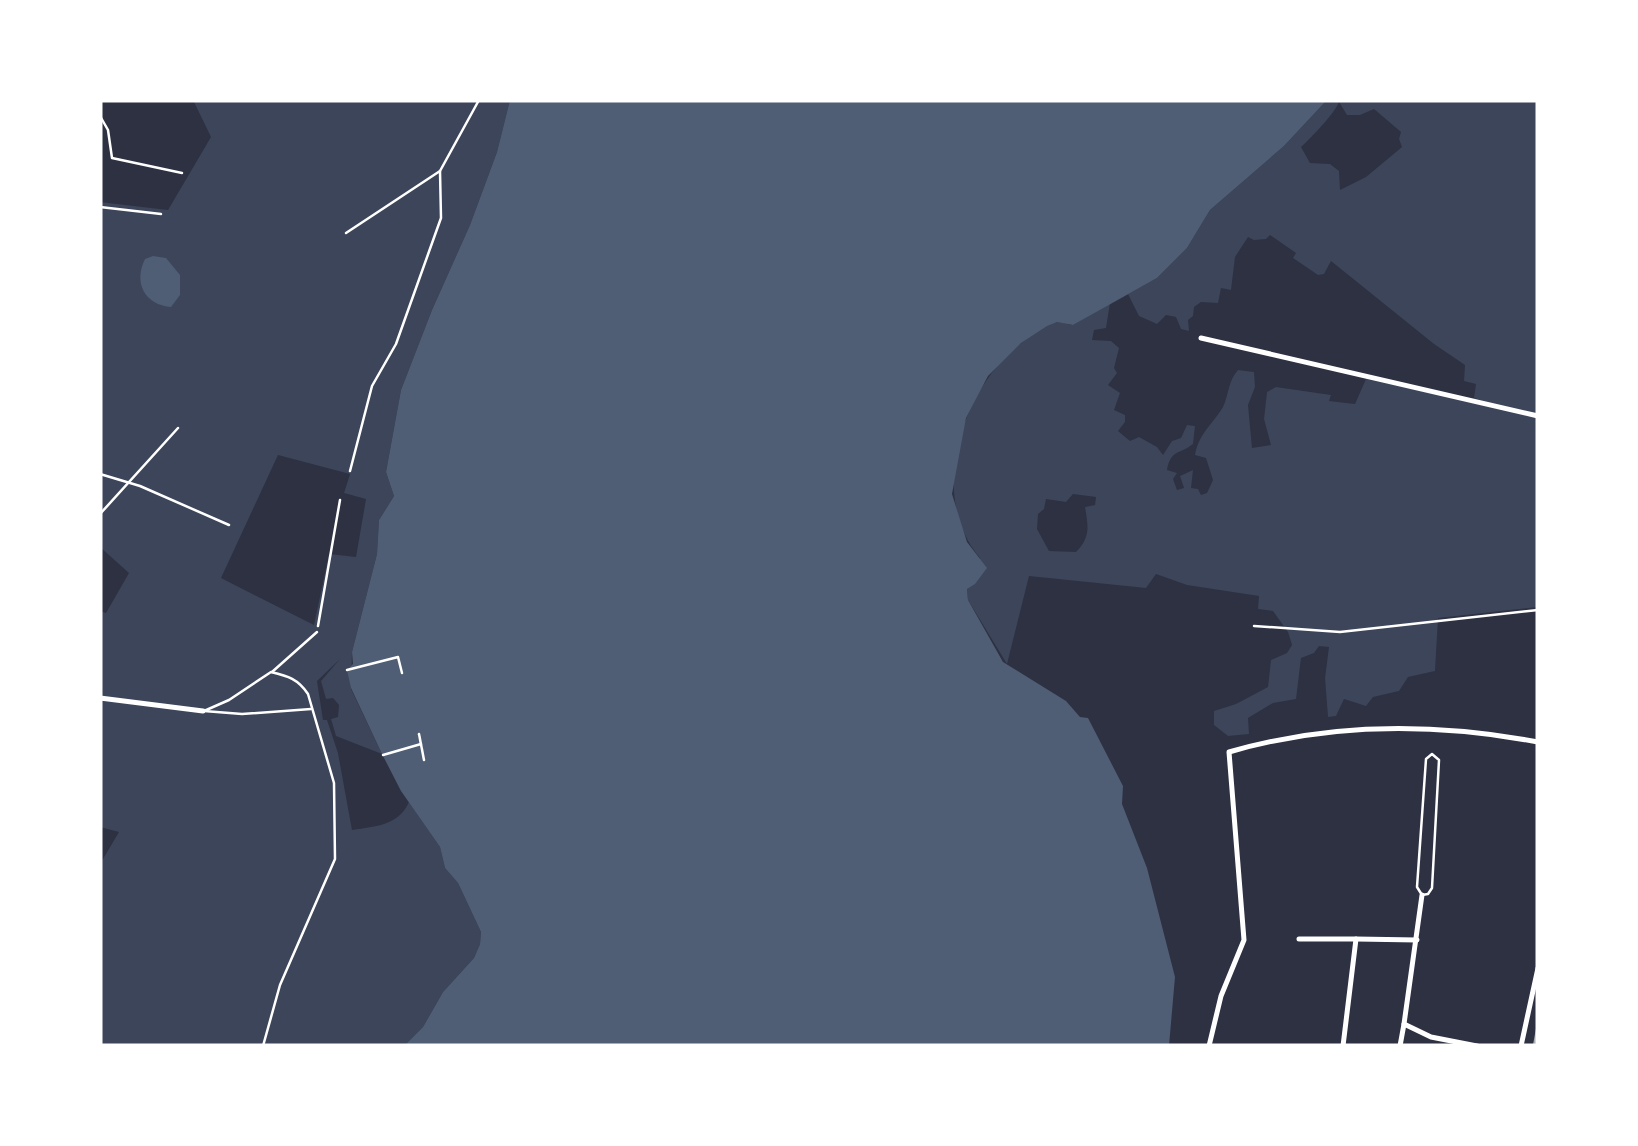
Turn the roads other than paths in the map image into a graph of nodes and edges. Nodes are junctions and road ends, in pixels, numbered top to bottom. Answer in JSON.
{"nodes":[{"id":1,"x":100,"y":116,"type":"edge"},
{"id":2,"x":182,"y":173,"type":"dead end"},
{"id":3,"x":100,"y":207,"type":"edge"},
{"id":4,"x":162,"y":214,"type":"dead end"},
{"id":5,"x":1202,"y":338,"type":"dead end"},
{"id":6,"x":1538,"y":416,"type":"edge"},
{"id":7,"x":1538,"y":610,"type":"edge"},
{"id":8,"x":1254,"y":626,"type":"dead end"},
{"id":9,"x":317,"y":632,"type":"road end"},
{"id":10,"x":271,"y":672,"type":"junction"},
{"id":11,"x":100,"y":698,"type":"edge"},
{"id":12,"x":312,"y":709,"type":"junction"},
{"id":13,"x":202,"y":711,"type":"junction"},
{"id":14,"x":1538,"y":742,"type":"edge"},
{"id":15,"x":1422,"y":895,"type":"junction"},
{"id":16,"x":1356,"y":939,"type":"junction"},
{"id":17,"x":1298,"y":940,"type":"dead end"},
{"id":18,"x":1417,"y":940,"type":"junction"},
{"id":19,"x":1538,"y":968,"type":"edge"},
{"id":20,"x":1404,"y":1024,"type":"junction"},
{"id":21,"x":264,"y":1046,"type":"edge"},
{"id":22,"x":1209,"y":1046,"type":"edge"},
{"id":23,"x":1343,"y":1046,"type":"edge"},
{"id":24,"x":1400,"y":1046,"type":"edge"},
{"id":25,"x":1477,"y":1046,"type":"edge"},
{"id":26,"x":1521,"y":1046,"type":"edge"}],
"edges":[{"from":1,"to":2,"type":"lane"},
{"from":3,"to":4,"type":"lane"},
{"from":5,"to":6,"type":"street"},
{"from":7,"to":8,"type":"lane"},
{"from":9,"to":10,"type":"lane"},
{"from":10,"to":12,"type":"lane"},
{"from":10,"to":13,"type":"lane"},
{"from":11,"to":13,"type":"street"},
{"from":12,"to":13,"type":"lane"},
{"from":12,"to":21,"type":"lane"},
{"from":14,"to":22,"type":"street"},
{"from":15,"to":15,"type":"lane"},
{"from":15,"to":18,"type":"street"},
{"from":16,"to":17,"type":"street"},
{"from":16,"to":18,"type":"street"},
{"from":16,"to":23,"type":"street"},
{"from":18,"to":20,"type":"street"},
{"from":19,"to":26,"type":"street"},
{"from":20,"to":24,"type":"street"},
{"from":20,"to":25,"type":"street"}]}
